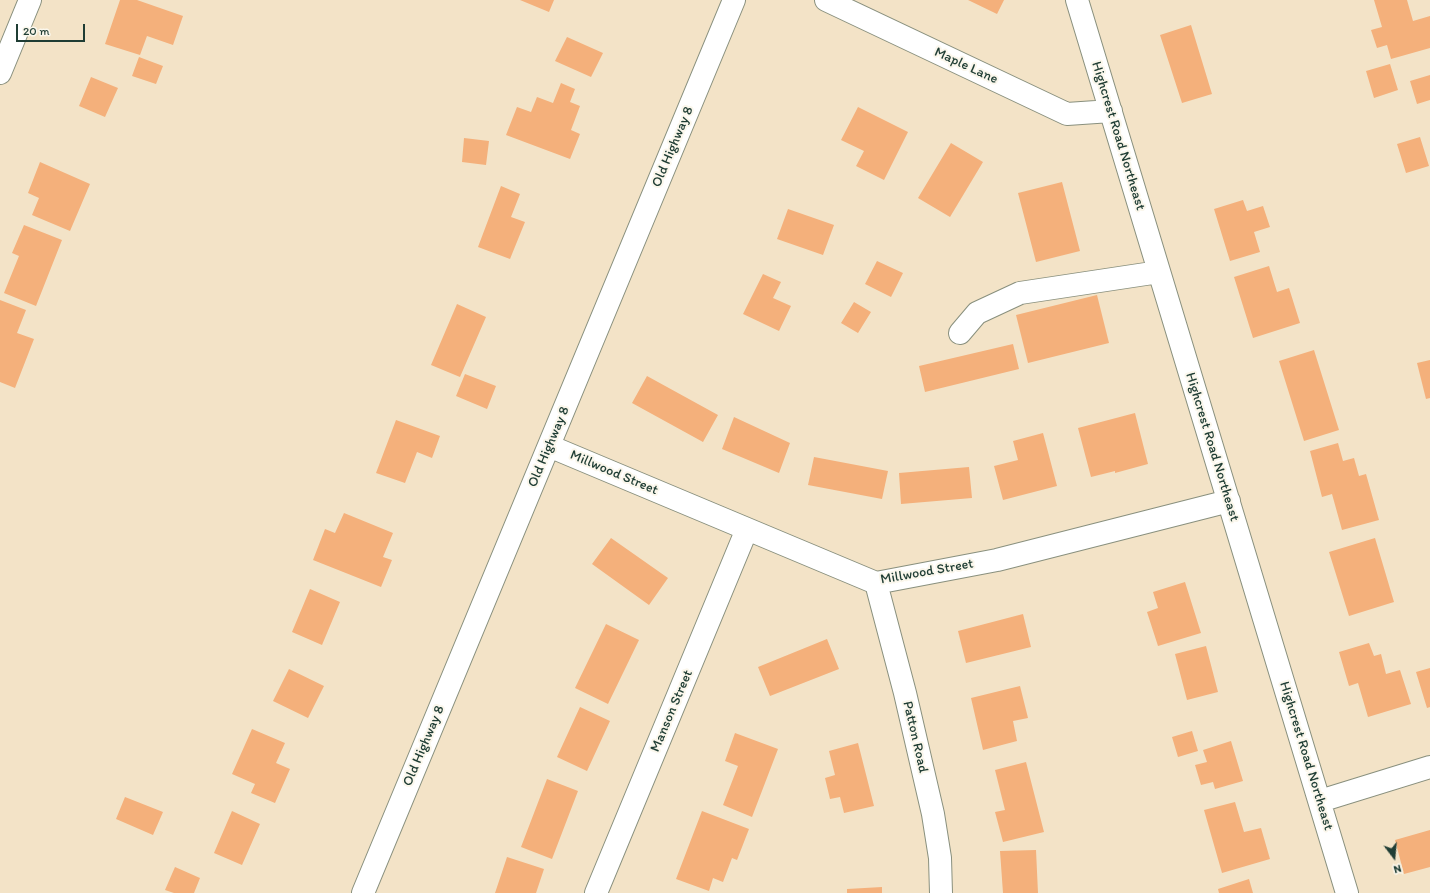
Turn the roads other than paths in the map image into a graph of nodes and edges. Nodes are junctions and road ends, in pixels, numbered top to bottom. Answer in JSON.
{"nodes":[{"id":1,"x":30,"y":0,"type":"edge"},
{"id":2,"x":734,"y":0,"type":"edge"},
{"id":3,"x":826,"y":0,"type":"edge"},
{"id":4,"x":1077,"y":0,"type":"edge"},
{"id":5,"x":0,"y":73,"type":"edge"},
{"id":6,"x":1111,"y":111,"type":"junction"},
{"id":7,"x":1159,"y":272,"type":"junction"},
{"id":8,"x":960,"y":333,"type":"dead end"},
{"id":9,"x":549,"y":446,"type":"junction"},
{"id":10,"x":1229,"y":502,"type":"junction"},
{"id":11,"x":747,"y":528,"type":"junction"},
{"id":12,"x":876,"y":583,"type":"junction"},
{"id":13,"x":1430,"y":767,"type":"edge"},
{"id":14,"x":1320,"y":801,"type":"junction"},
{"id":15,"x":363,"y":893,"type":"edge"},
{"id":16,"x":596,"y":893,"type":"edge"},
{"id":17,"x":941,"y":893,"type":"edge"},
{"id":18,"x":1347,"y":893,"type":"edge"}],
"edges":[{"from":1,"to":5,"type":"street"},
{"from":2,"to":9,"type":"street","name":"Old Highway 8"},
{"from":3,"to":6,"type":"street","name":"Maple Lane"},
{"from":4,"to":6,"type":"street","name":"Highcrest Road Northeast"},
{"from":6,"to":7,"type":"street","name":"Highcrest Road Northeast"},
{"from":7,"to":8,"type":"street"},
{"from":7,"to":10,"type":"street","name":"Highcrest Road Northeast"},
{"from":9,"to":11,"type":"street","name":"Millwood Street"},
{"from":9,"to":15,"type":"street","name":"Old Highway 8"},
{"from":10,"to":12,"type":"street","name":"Millwood Street"},
{"from":10,"to":14,"type":"street","name":"Highcrest Road Northeast"},
{"from":11,"to":12,"type":"street","name":"Millwood Street"},
{"from":11,"to":16,"type":"street","name":"Manson Street"},
{"from":12,"to":17,"type":"street","name":"Patton Road"},
{"from":13,"to":14,"type":"street"},
{"from":14,"to":18,"type":"street","name":"Highcrest Road Northeast"}]}
